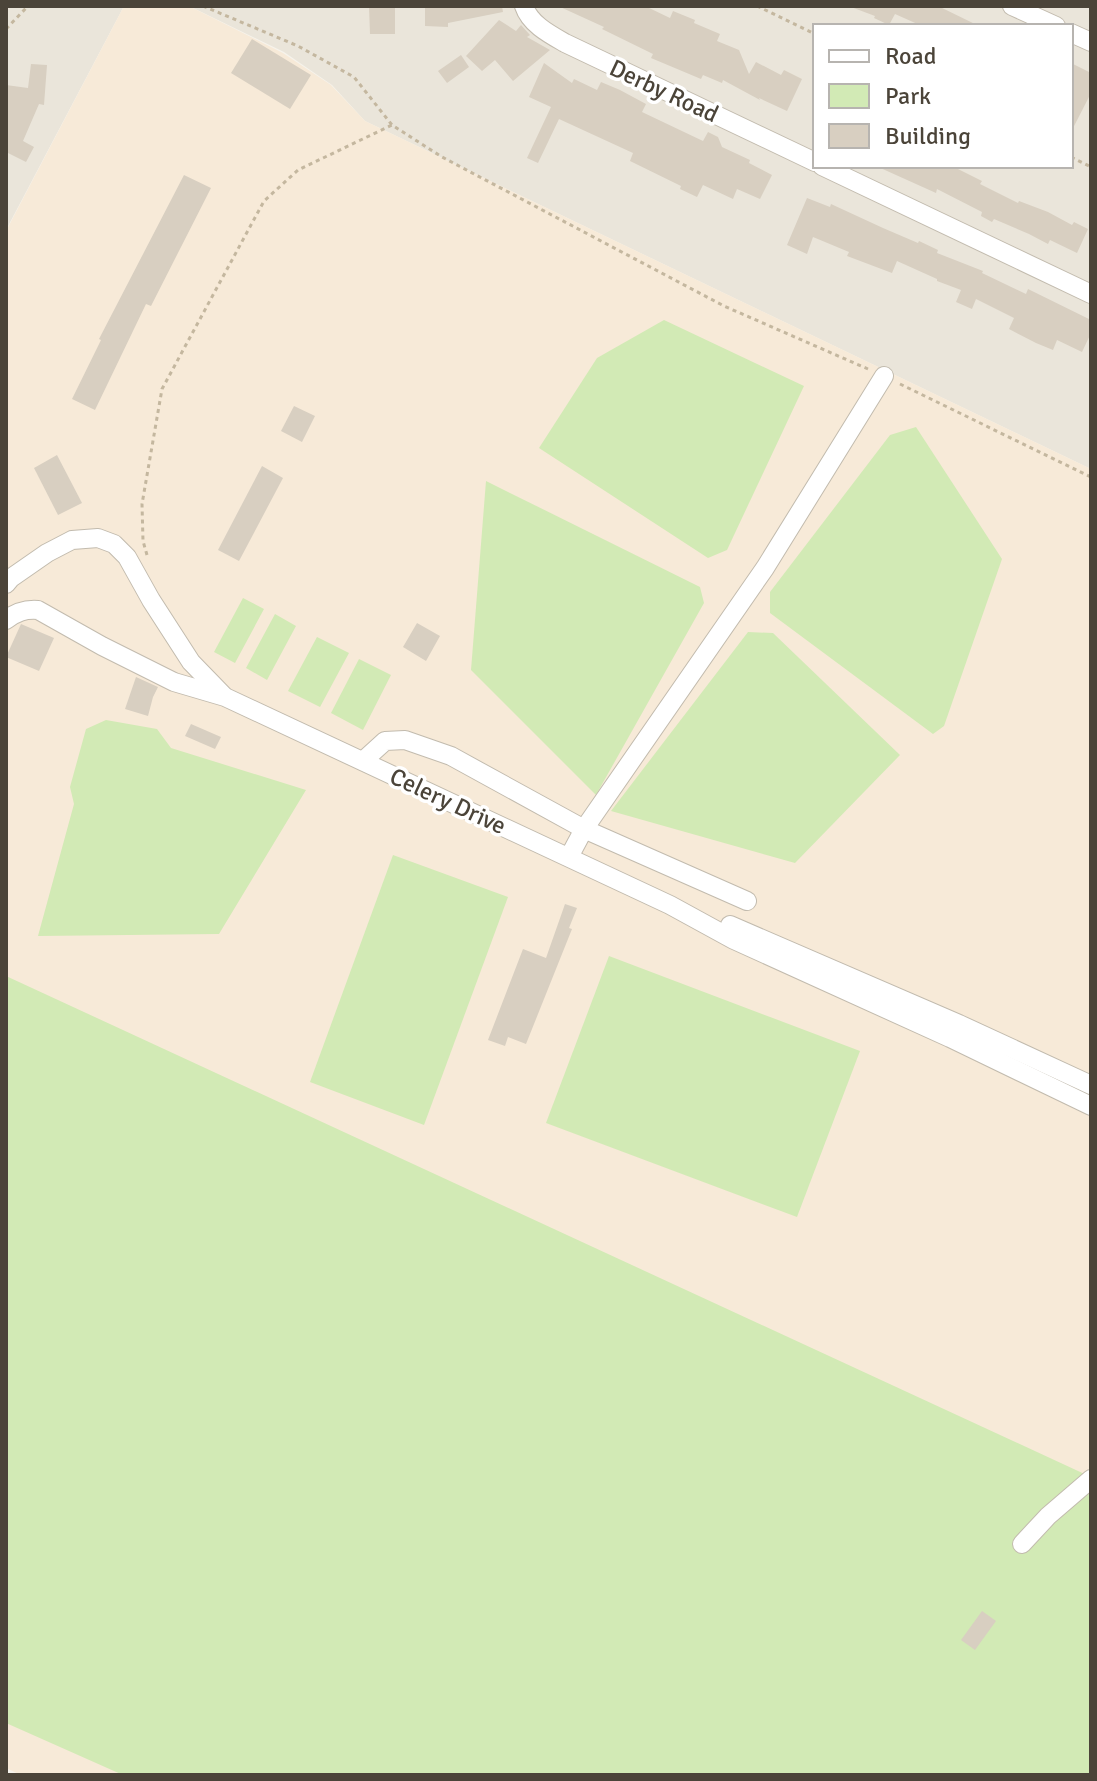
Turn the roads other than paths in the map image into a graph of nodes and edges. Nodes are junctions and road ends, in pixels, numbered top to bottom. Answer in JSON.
{"nodes":[{"id":1,"x":524,"y":6,"type":"edge"},
{"id":2,"x":1012,"y":6,"type":"edge"},
{"id":3,"x":1052,"y":24,"type":"edge"},
{"id":4,"x":813,"y":161,"type":"edge"},
{"id":5,"x":826,"y":168,"type":"edge"},
{"id":6,"x":1091,"y":294,"type":"edge"},
{"id":7,"x":884,"y":376,"type":"road end"},
{"id":8,"x":6,"y":584,"type":"edge"},
{"id":9,"x":6,"y":620,"type":"edge"},
{"id":10,"x":225,"y":697,"type":"junction"},
{"id":11,"x":363,"y":761,"type":"junction"},
{"id":12,"x":584,"y":829,"type":"junction"},
{"id":13,"x":569,"y":857,"type":"junction"},
{"id":14,"x":747,"y":901,"type":"dead end"},
{"id":15,"x":670,"y":905,"type":"junction"},
{"id":16,"x":1091,"y":1085,"type":"edge"},
{"id":17,"x":1091,"y":1106,"type":"edge"},
{"id":18,"x":1091,"y":1479,"type":"edge"},
{"id":19,"x":1022,"y":1544,"type":"dead end"}],
"edges":[{"from":1,"to":4,"type":"street","name":"Derby Road"},
{"from":2,"to":3,"type":"street"},
{"from":5,"to":6,"type":"street"},
{"from":7,"to":12,"type":"street"},
{"from":8,"to":10,"type":"street","name":"Celery Drive"},
{"from":9,"to":10,"type":"street","name":"Celery Drive"},
{"from":10,"to":11,"type":"street","name":"Celery Drive"},
{"from":11,"to":12,"type":"street"},
{"from":11,"to":13,"type":"street","name":"Celery Drive"},
{"from":12,"to":13,"type":"street"},
{"from":12,"to":14,"type":"street"},
{"from":13,"to":15,"type":"street","name":"Celery Drive"},
{"from":15,"to":16,"type":"street","name":"Celery Drive"},
{"from":15,"to":17,"type":"street","name":"Celery Drive"},
{"from":18,"to":19,"type":"street"}]}
